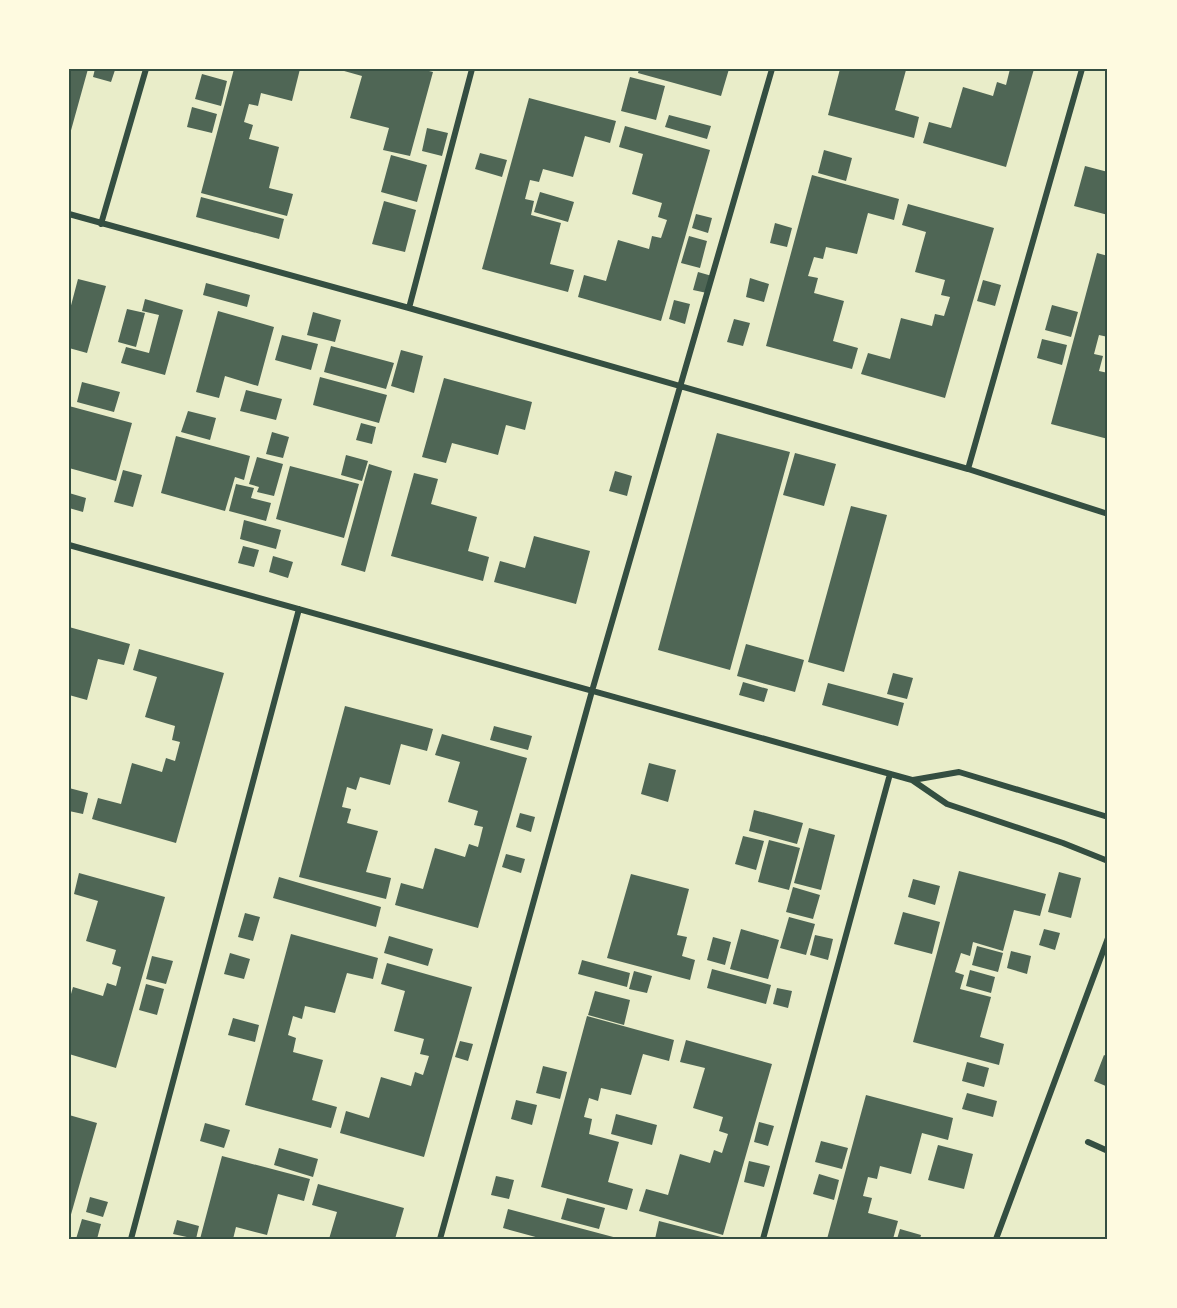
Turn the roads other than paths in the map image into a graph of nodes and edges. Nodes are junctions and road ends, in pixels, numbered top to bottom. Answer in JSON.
{"nodes":[{"id":1,"x":146,"y":69,"type":"edge"},
{"id":2,"x":472,"y":69,"type":"edge"},
{"id":3,"x":772,"y":69,"type":"edge"},
{"id":4,"x":1082,"y":69,"type":"edge"},
{"id":5,"x":69,"y":214,"type":"edge"},
{"id":6,"x":101,"y":224,"type":"junction"},
{"id":7,"x":409,"y":309,"type":"junction"},
{"id":8,"x":680,"y":387,"type":"junction"},
{"id":9,"x":968,"y":469,"type":"junction"},
{"id":10,"x":1108,"y":514,"type":"edge"},
{"id":11,"x":69,"y":545,"type":"edge"},
{"id":12,"x":299,"y":609,"type":"junction"},
{"id":13,"x":592,"y":691,"type":"junction"},
{"id":14,"x":890,"y":774,"type":"junction"},
{"id":15,"x":912,"y":780,"type":"junction"},
{"id":16,"x":1108,"y":817,"type":"edge"},
{"id":17,"x":1108,"y":861,"type":"edge"},
{"id":18,"x":1108,"y":938,"type":"edge"},
{"id":19,"x":1088,"y":1142,"type":"dead end"},
{"id":20,"x":1108,"y":1151,"type":"edge"},
{"id":21,"x":131,"y":1239,"type":"edge"},
{"id":22,"x":440,"y":1239,"type":"edge"},
{"id":23,"x":763,"y":1239,"type":"edge"},
{"id":24,"x":996,"y":1239,"type":"edge"}],
"edges":[{"from":1,"to":6,"type":"street"},
{"from":2,"to":7,"type":"street"},
{"from":3,"to":8,"type":"street"},
{"from":4,"to":9,"type":"street"},
{"from":5,"to":6,"type":"street"},
{"from":6,"to":7,"type":"street"},
{"from":7,"to":8,"type":"street"},
{"from":8,"to":9,"type":"street"},
{"from":8,"to":13,"type":"street"},
{"from":9,"to":10,"type":"street"},
{"from":11,"to":12,"type":"street"},
{"from":12,"to":13,"type":"street"},
{"from":12,"to":21,"type":"street"},
{"from":13,"to":14,"type":"street"},
{"from":13,"to":22,"type":"street"},
{"from":14,"to":15,"type":"street"},
{"from":14,"to":23,"type":"street"},
{"from":15,"to":16,"type":"street"},
{"from":15,"to":17,"type":"street"},
{"from":18,"to":24,"type":"street"},
{"from":19,"to":20,"type":"street"}]}
